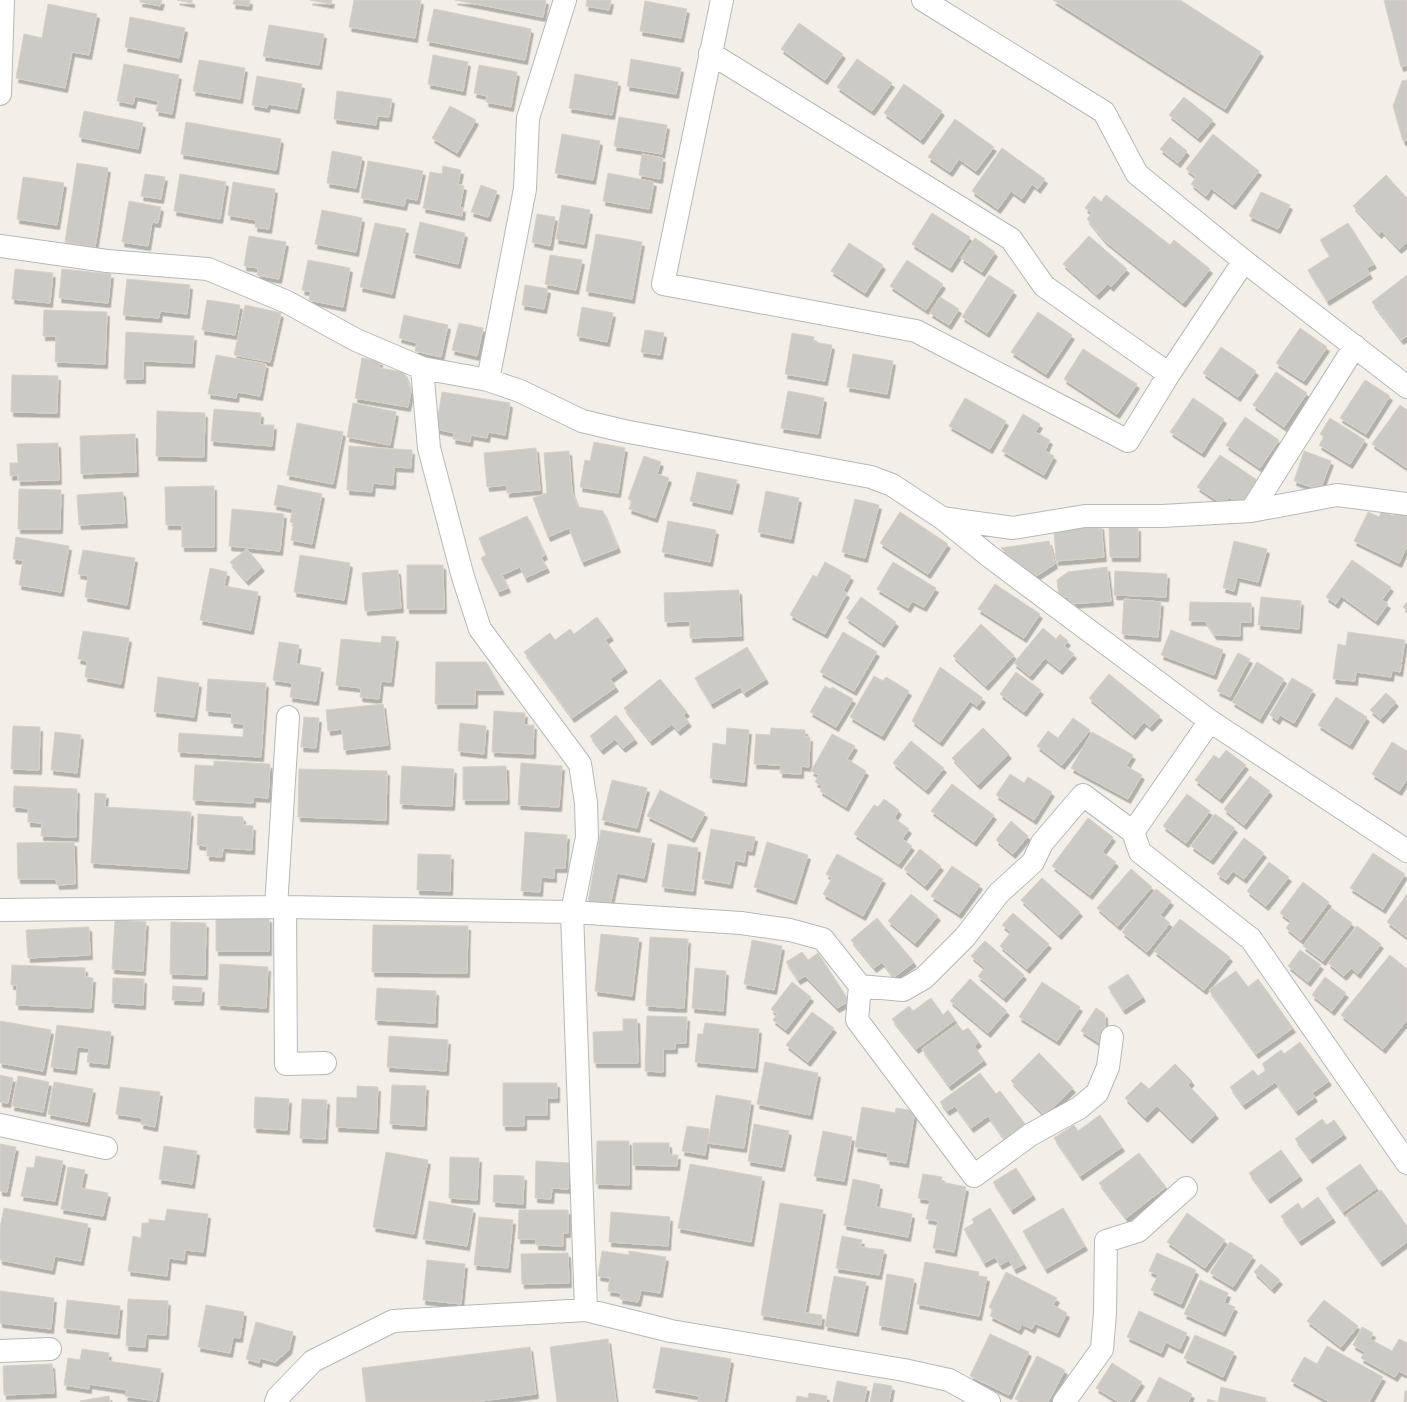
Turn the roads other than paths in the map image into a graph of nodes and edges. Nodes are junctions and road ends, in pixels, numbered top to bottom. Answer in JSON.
{"nodes":[{"id":1,"x":565,"y":0,"type":"edge"},
{"id":2,"x":722,"y":0,"type":"edge"},
{"id":3,"x":923,"y":0,"type":"edge"},
{"id":4,"x":2,"y":2,"type":"edge"},
{"id":5,"x":710,"y":53,"type":"junction"},
{"id":6,"x":0,"y":94,"type":"edge"},
{"id":7,"x":0,"y":246,"type":"edge"},
{"id":8,"x":1244,"y":261,"type":"junction"},
{"id":9,"x":1354,"y":346,"type":"junction"},
{"id":10,"x":422,"y":368,"type":"junction"},
{"id":11,"x":1169,"y":374,"type":"junction"},
{"id":12,"x":488,"y":380,"type":"junction"},
{"id":13,"x":1407,"y":387,"type":"edge"},
{"id":14,"x":1407,"y":504,"type":"edge"},
{"id":15,"x":1252,"y":512,"type":"junction"},
{"id":16,"x":942,"y":518,"type":"junction"},
{"id":17,"x":288,"y":717,"type":"dead end"},
{"id":18,"x":1210,"y":721,"type":"junction"},
{"id":19,"x":1133,"y":832,"type":"junction"},
{"id":20,"x":1407,"y":851,"type":"edge"},
{"id":21,"x":280,"y":907,"type":"junction"},
{"id":22,"x":0,"y":910,"type":"edge"},
{"id":23,"x":572,"y":912,"type":"junction"},
{"id":24,"x":860,"y":986,"type":"junction"},
{"id":25,"x":1112,"y":1037,"type":"dead end"},
{"id":26,"x":325,"y":1063,"type":"dead end"},
{"id":27,"x":0,"y":1125,"type":"edge"},
{"id":28,"x":106,"y":1148,"type":"dead end"},
{"id":29,"x":1407,"y":1163,"type":"edge"},
{"id":30,"x":1186,"y":1188,"type":"dead end"},
{"id":31,"x":586,"y":1310,"type":"junction"},
{"id":32,"x":50,"y":1349,"type":"dead end"},
{"id":33,"x":0,"y":1351,"type":"edge"},
{"id":34,"x":276,"y":1402,"type":"edge"},
{"id":35,"x":989,"y":1402,"type":"edge"},
{"id":36,"x":1064,"y":1402,"type":"edge"}],
"edges":[{"from":1,"to":12,"type":"street"},
{"from":2,"to":5,"type":"street"},
{"from":3,"to":8,"type":"street"},
{"from":4,"to":6,"type":"street"},
{"from":5,"to":11,"type":"street"},
{"from":5,"to":11,"type":"street"},
{"from":7,"to":10,"type":"street"},
{"from":8,"to":9,"type":"street"},
{"from":8,"to":11,"type":"street"},
{"from":9,"to":13,"type":"street"},
{"from":9,"to":15,"type":"street"},
{"from":10,"to":12,"type":"street"},
{"from":10,"to":23,"type":"street"},
{"from":12,"to":16,"type":"street"},
{"from":14,"to":15,"type":"street"},
{"from":15,"to":16,"type":"street"},
{"from":16,"to":18,"type":"street"},
{"from":17,"to":21,"type":"street"},
{"from":18,"to":19,"type":"street"},
{"from":18,"to":20,"type":"street"},
{"from":19,"to":24,"type":"street"},
{"from":19,"to":29,"type":"street"},
{"from":21,"to":22,"type":"street"},
{"from":21,"to":23,"type":"street"},
{"from":21,"to":26,"type":"street"},
{"from":23,"to":24,"type":"street"},
{"from":23,"to":31,"type":"street"},
{"from":24,"to":25,"type":"street"},
{"from":27,"to":28,"type":"street"},
{"from":30,"to":36,"type":"street"},
{"from":31,"to":34,"type":"street"},
{"from":31,"to":35,"type":"street"},
{"from":32,"to":33,"type":"street"}]}
